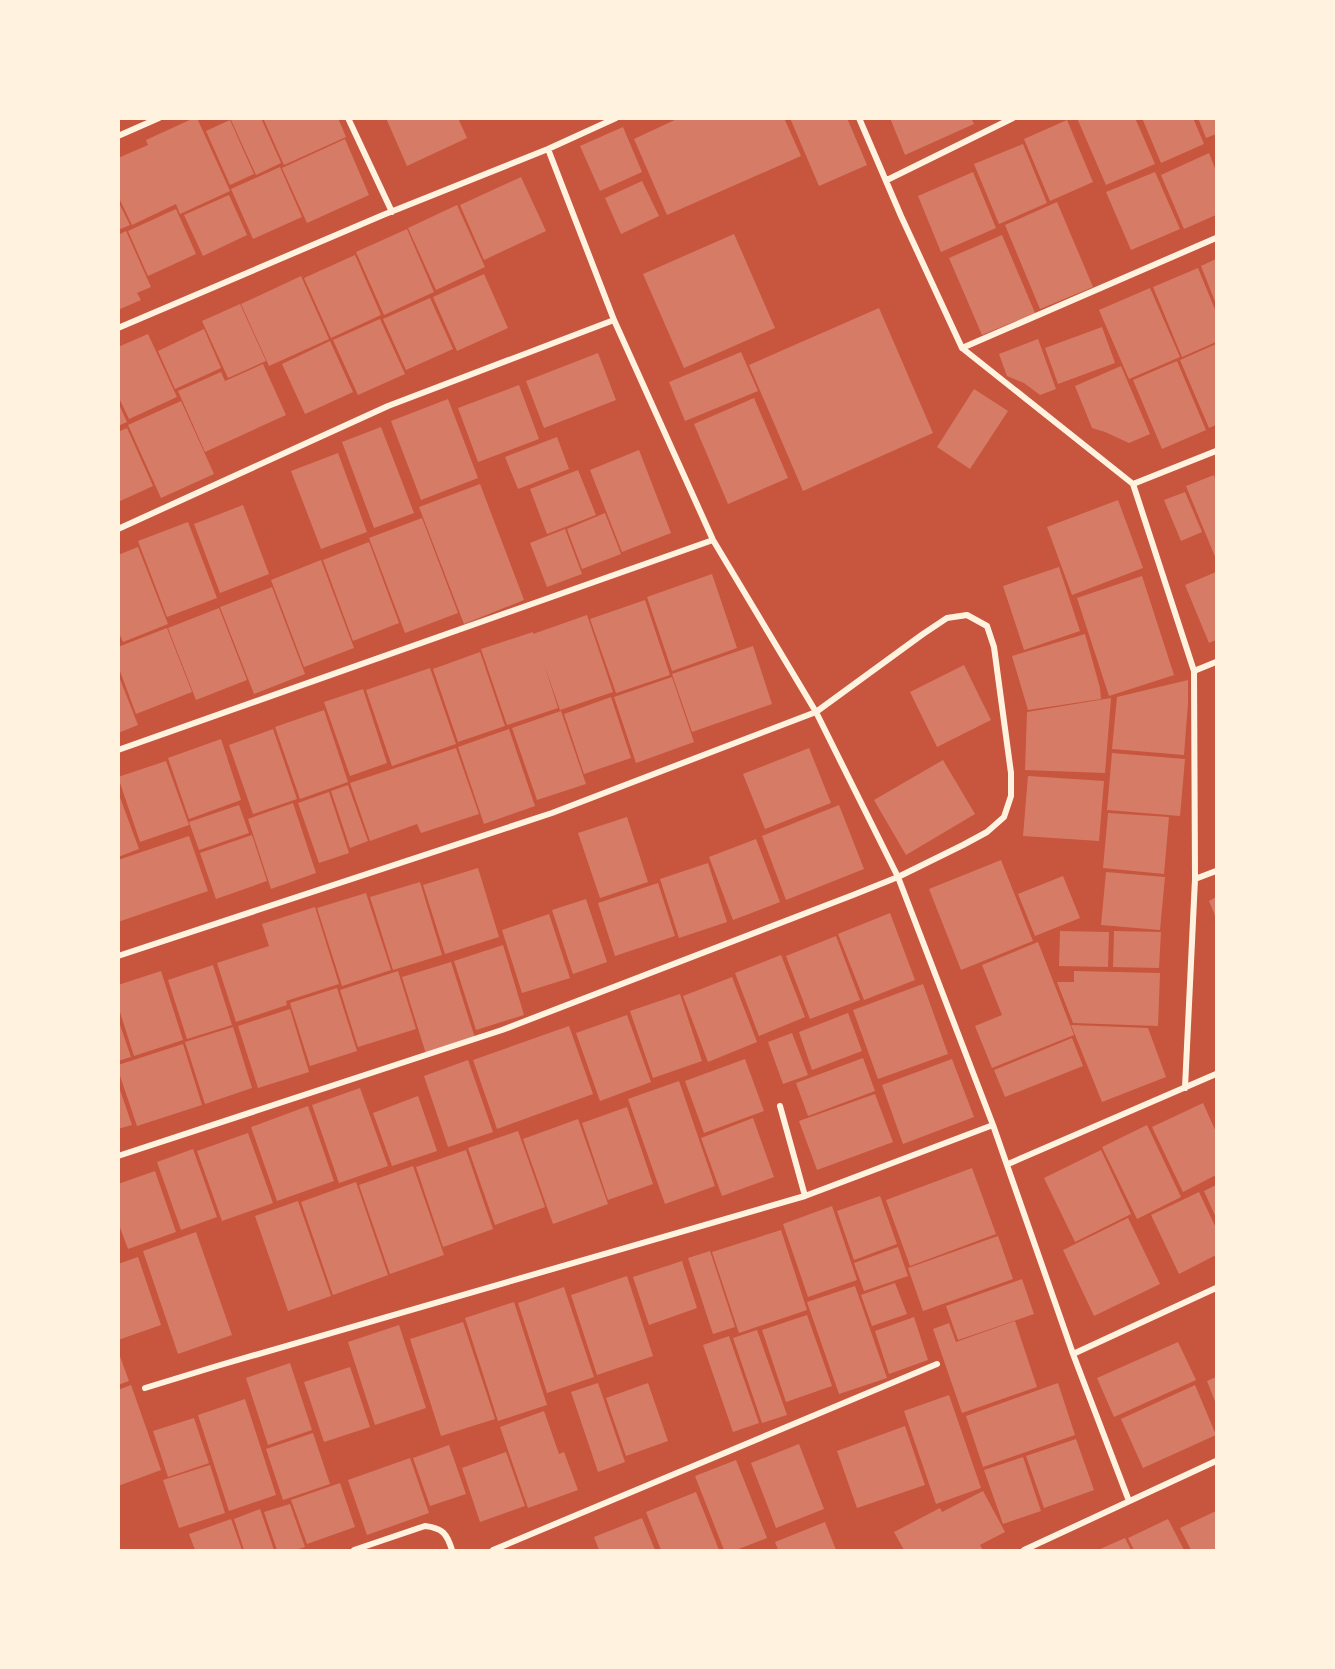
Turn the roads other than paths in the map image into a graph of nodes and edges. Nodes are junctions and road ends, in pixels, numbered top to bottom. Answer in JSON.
{"nodes":[{"id":1,"x":159,"y":118,"type":"edge"},
{"id":2,"x":348,"y":118,"type":"edge"},
{"id":3,"x":616,"y":118,"type":"edge"},
{"id":4,"x":859,"y":118,"type":"edge"},
{"id":5,"x":1013,"y":118,"type":"edge"},
{"id":6,"x":118,"y":136,"type":"edge"},
{"id":7,"x":548,"y":149,"type":"junction"},
{"id":8,"x":887,"y":180,"type":"junction"},
{"id":9,"x":392,"y":212,"type":"junction"},
{"id":10,"x":1216,"y":238,"type":"edge"},
{"id":11,"x":614,"y":320,"type":"junction"},
{"id":12,"x":118,"y":327,"type":"edge"},
{"id":13,"x":962,"y":348,"type":"junction"},
{"id":14,"x":1216,"y":451,"type":"edge"},
{"id":15,"x":1133,"y":484,"type":"junction"},
{"id":16,"x":118,"y":529,"type":"edge"},
{"id":17,"x":713,"y":540,"type":"junction"},
{"id":18,"x":1216,"y":662,"type":"edge"},
{"id":19,"x":1194,"y":671,"type":"junction"},
{"id":20,"x":816,"y":712,"type":"junction"},
{"id":21,"x":118,"y":750,"type":"edge"},
{"id":22,"x":1216,"y":871,"type":"edge"},
{"id":23,"x":898,"y":877,"type":"junction"},
{"id":24,"x":1195,"y":879,"type":"junction"},
{"id":25,"x":118,"y":957,"type":"edge"},
{"id":26,"x":1216,"y":1074,"type":"edge"},
{"id":27,"x":1185,"y":1088,"type":"junction"},
{"id":28,"x":780,"y":1106,"type":"dead end"},
{"id":29,"x":993,"y":1125,"type":"junction"},
{"id":30,"x":118,"y":1156,"type":"edge"},
{"id":31,"x":1008,"y":1164,"type":"junction"},
{"id":32,"x":805,"y":1196,"type":"junction"},
{"id":33,"x":1216,"y":1288,"type":"edge"},
{"id":34,"x":1073,"y":1354,"type":"junction"},
{"id":35,"x":937,"y":1364,"type":"dead end"},
{"id":36,"x":145,"y":1388,"type":"dead end"},
{"id":37,"x":1216,"y":1461,"type":"edge"},
{"id":38,"x":1129,"y":1501,"type":"junction"},
{"id":39,"x":354,"y":1551,"type":"edge"},
{"id":40,"x":452,"y":1551,"type":"edge"},
{"id":41,"x":493,"y":1551,"type":"edge"},
{"id":42,"x":1024,"y":1551,"type":"edge"}],
"edges":[{"from":1,"to":6,"type":"street"},
{"from":2,"to":9,"type":"street"},
{"from":3,"to":7,"type":"street"},
{"from":4,"to":8,"type":"street"},
{"from":5,"to":8,"type":"street"},
{"from":7,"to":9,"type":"street"},
{"from":7,"to":11,"type":"street"},
{"from":8,"to":13,"type":"street"},
{"from":9,"to":12,"type":"street"},
{"from":10,"to":13,"type":"street"},
{"from":11,"to":16,"type":"street"},
{"from":11,"to":17,"type":"street"},
{"from":13,"to":15,"type":"street"},
{"from":14,"to":15,"type":"street"},
{"from":15,"to":19,"type":"street"},
{"from":17,"to":20,"type":"street"},
{"from":17,"to":21,"type":"street"},
{"from":18,"to":19,"type":"street"},
{"from":19,"to":24,"type":"street"},
{"from":20,"to":23,"type":"street"},
{"from":20,"to":23,"type":"street"},
{"from":20,"to":25,"type":"street"},
{"from":22,"to":24,"type":"street"},
{"from":23,"to":29,"type":"street"},
{"from":23,"to":30,"type":"street"},
{"from":24,"to":27,"type":"street"},
{"from":26,"to":27,"type":"street"},
{"from":27,"to":31,"type":"street"},
{"from":28,"to":32,"type":"street"},
{"from":29,"to":31,"type":"street"},
{"from":29,"to":32,"type":"street"},
{"from":31,"to":34,"type":"street"},
{"from":32,"to":36,"type":"street"},
{"from":33,"to":34,"type":"street"},
{"from":34,"to":38,"type":"street"},
{"from":35,"to":41,"type":"street"},
{"from":37,"to":38,"type":"street"},
{"from":38,"to":42,"type":"street"},
{"from":39,"to":40,"type":"street"}]}
